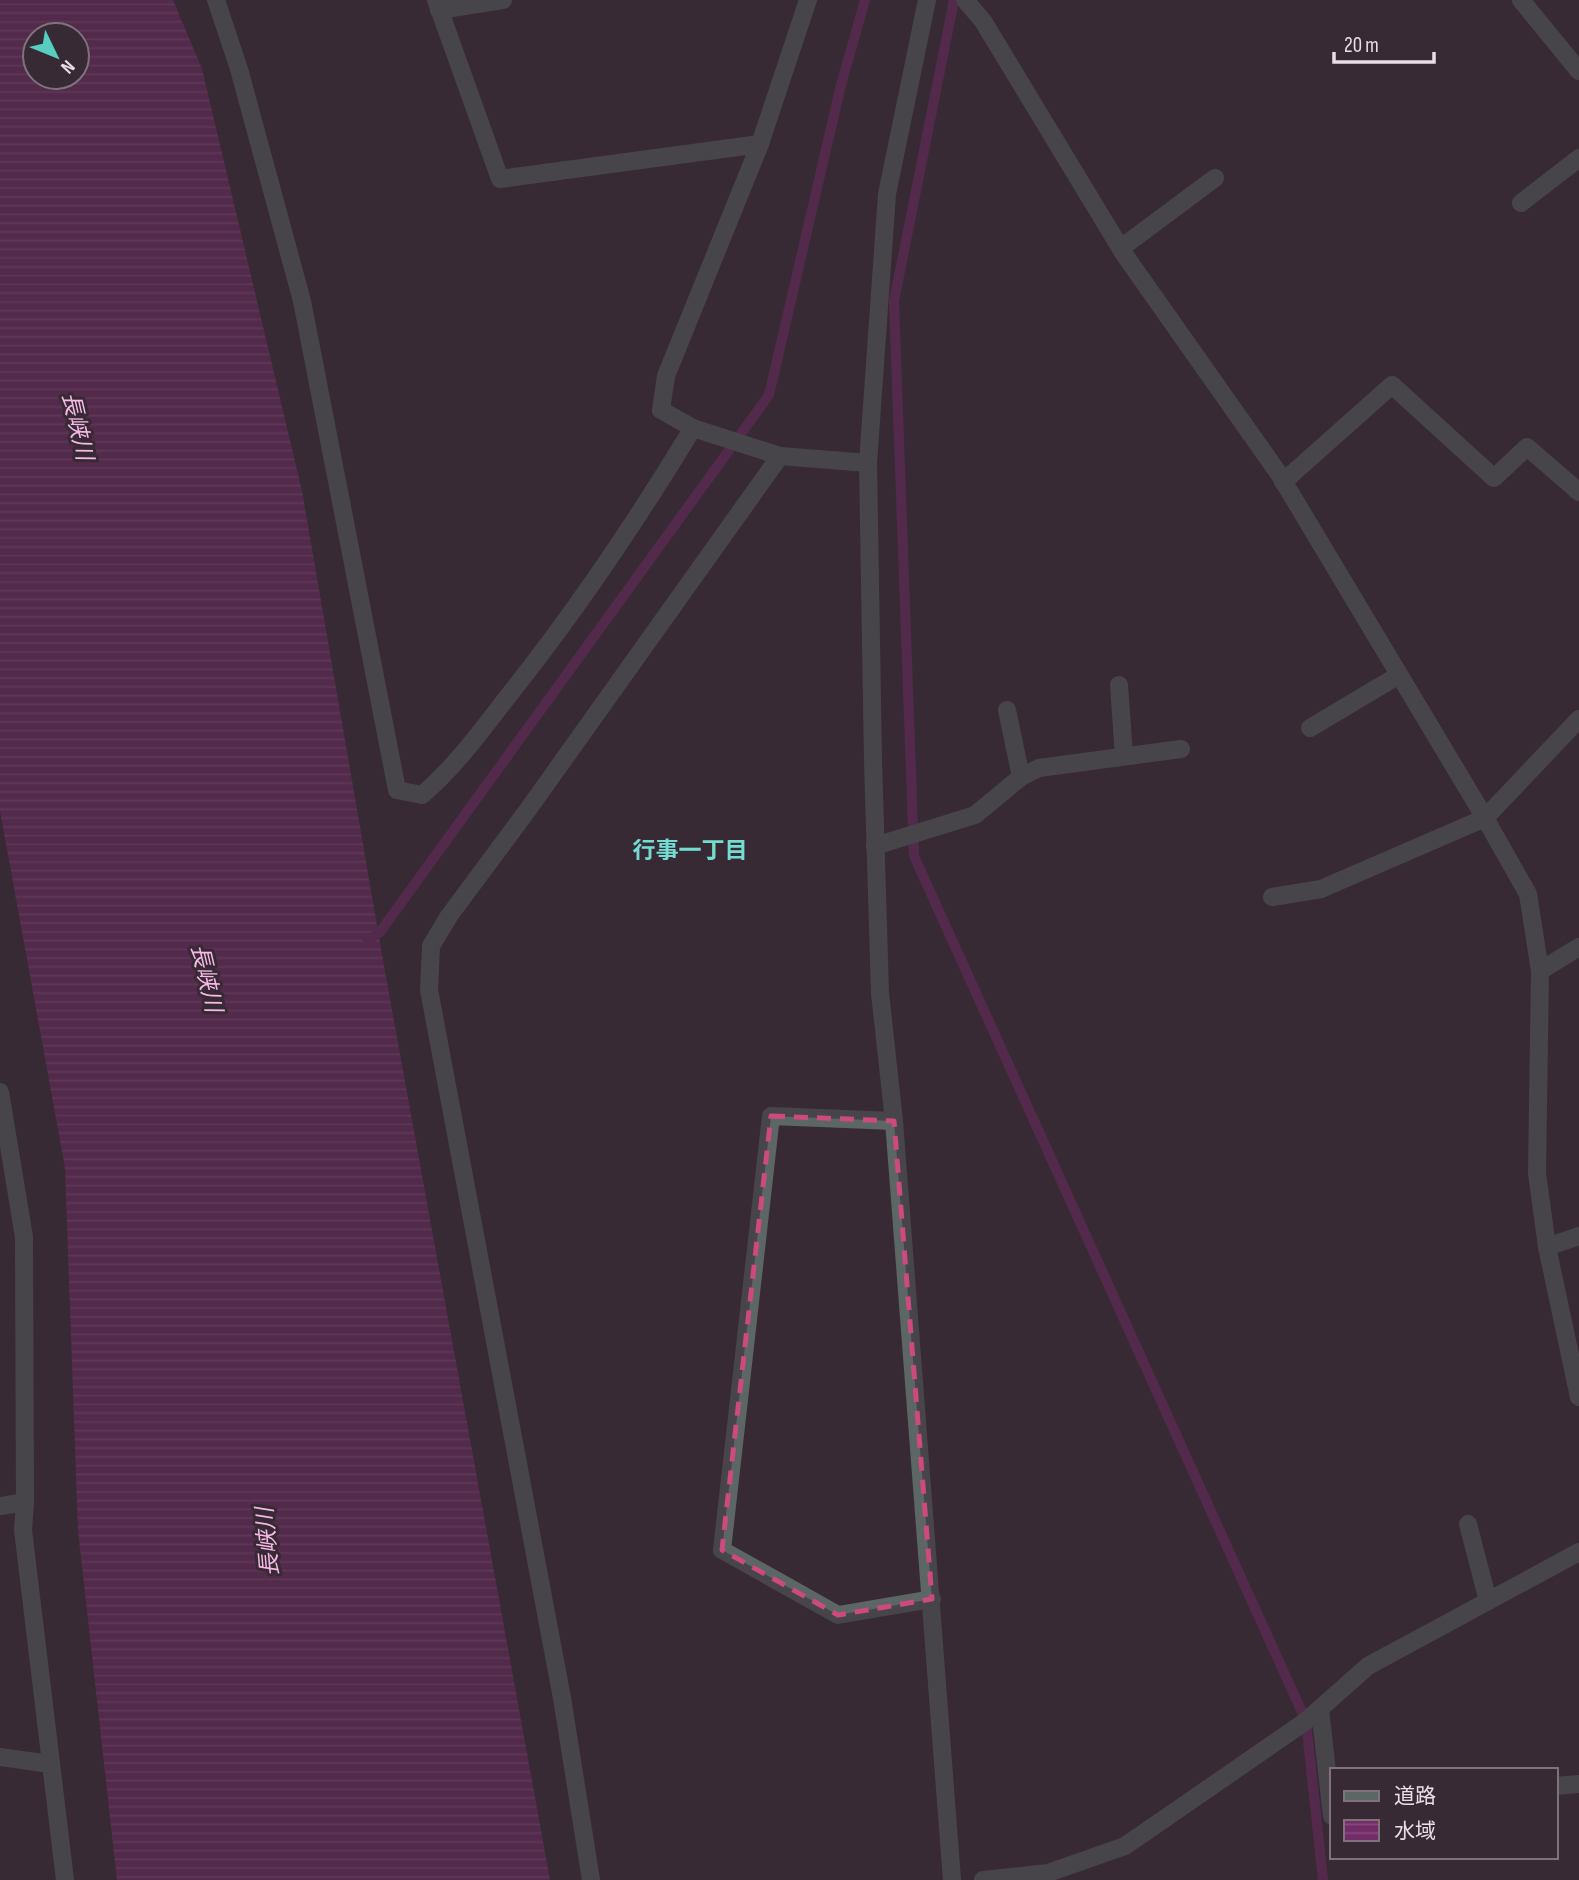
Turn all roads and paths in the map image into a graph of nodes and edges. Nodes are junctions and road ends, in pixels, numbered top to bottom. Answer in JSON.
{"nodes":[{"id":1,"x":216,"y":0,"type":"edge"},
{"id":2,"x":503,"y":0,"type":"edge"},
{"id":3,"x":808,"y":0,"type":"edge"},
{"id":4,"x":927,"y":0,"type":"edge"},
{"id":5,"x":965,"y":0,"type":"edge"},
{"id":6,"x":1521,"y":0,"type":"edge"},
{"id":7,"x":438,"y":5,"type":"edge"},
{"id":8,"x":1579,"y":71,"type":"edge"},
{"id":9,"x":760,"y":144,"type":"junction"},
{"id":10,"x":1579,"y":158,"type":"edge"},
{"id":11,"x":1215,"y":178,"type":"dead end"},
{"id":12,"x":1521,"y":203,"type":"dead end"},
{"id":13,"x":1121,"y":248,"type":"junction"},
{"id":14,"x":693,"y":428,"type":"junction"},
{"id":15,"x":780,"y":456,"type":"junction"},
{"id":16,"x":868,"y":463,"type":"junction"},
{"id":17,"x":1283,"y":482,"type":"junction"},
{"id":18,"x":1579,"y":492,"type":"edge"},
{"id":19,"x":1399,"y":675,"type":"junction"},
{"id":20,"x":1119,"y":685,"type":"dead end"},
{"id":21,"x":1007,"y":710,"type":"dead end"},
{"id":22,"x":1579,"y":719,"type":"edge"},
{"id":23,"x":1310,"y":728,"type":"dead end"},
{"id":24,"x":1181,"y":748,"type":"dead end"},
{"id":25,"x":1124,"y":756,"type":"junction"},
{"id":26,"x":1021,"y":777,"type":"junction"},
{"id":27,"x":1485,"y":818,"type":"junction"},
{"id":28,"x":875,"y":846,"type":"junction"},
{"id":29,"x":1272,"y":897,"type":"dead end"},
{"id":30,"x":1579,"y":947,"type":"edge"},
{"id":31,"x":1540,"y":971,"type":"junction"},
{"id":32,"x":0,"y":1092,"type":"edge"},
{"id":33,"x":894,"y":1121,"type":"junction"},
{"id":34,"x":1579,"y":1236,"type":"edge"},
{"id":35,"x":1547,"y":1247,"type":"junction"},
{"id":36,"x":1579,"y":1397,"type":"edge"},
{"id":37,"x":25,"y":1502,"type":"junction"},
{"id":38,"x":0,"y":1506,"type":"edge"},
{"id":39,"x":1468,"y":1524,"type":"dead end"},
{"id":40,"x":1579,"y":1552,"type":"edge"},
{"id":41,"x":932,"y":1599,"type":"junction"},
{"id":42,"x":1488,"y":1601,"type":"junction"},
{"id":43,"x":1321,"y":1709,"type":"junction"},
{"id":44,"x":0,"y":1757,"type":"edge"},
{"id":45,"x":50,"y":1764,"type":"junction"},
{"id":46,"x":1579,"y":1784,"type":"edge"},
{"id":47,"x":1558,"y":1786,"type":"edge"},
{"id":48,"x":1330,"y":1797,"type":"edge"},
{"id":49,"x":65,"y":1880,"type":"edge"},
{"id":50,"x":591,"y":1880,"type":"edge"},
{"id":51,"x":952,"y":1880,"type":"edge"},
{"id":52,"x":983,"y":1880,"type":"edge"}],
"edges":[{"from":1,"to":14,"type":"street"},
{"from":2,"to":7,"type":"street"},
{"from":3,"to":9,"type":"street"},
{"from":4,"to":16,"type":"street"},
{"from":5,"to":13,"type":"street"},
{"from":6,"to":8,"type":"street"},
{"from":7,"to":9,"type":"street"},
{"from":9,"to":14,"type":"street"},
{"from":10,"to":12,"type":"street"},
{"from":11,"to":13,"type":"street"},
{"from":13,"to":17,"type":"street"},
{"from":14,"to":15,"type":"street"},
{"from":15,"to":16,"type":"street"},
{"from":15,"to":50,"type":"street"},
{"from":16,"to":28,"type":"street"},
{"from":17,"to":18,"type":"street"},
{"from":17,"to":19,"type":"street"},
{"from":19,"to":23,"type":"street"},
{"from":19,"to":27,"type":"street"},
{"from":20,"to":25,"type":"street"},
{"from":21,"to":26,"type":"street"},
{"from":22,"to":27,"type":"street"},
{"from":24,"to":25,"type":"street"},
{"from":25,"to":26,"type":"street"},
{"from":26,"to":28,"type":"street"},
{"from":27,"to":29,"type":"street"},
{"from":27,"to":31,"type":"street"},
{"from":28,"to":33,"type":"street"},
{"from":30,"to":31,"type":"street"},
{"from":31,"to":35,"type":"street"},
{"from":32,"to":37,"type":"street"},
{"from":33,"to":41,"type":"street"},
{"from":33,"to":41,"type":"street"},
{"from":34,"to":35,"type":"street"},
{"from":35,"to":36,"type":"street"},
{"from":37,"to":38,"type":"street"},
{"from":37,"to":45,"type":"street"},
{"from":39,"to":42,"type":"street"},
{"from":40,"to":42,"type":"street"},
{"from":41,"to":51,"type":"street"},
{"from":42,"to":43,"type":"street"},
{"from":43,"to":48,"type":"street"},
{"from":43,"to":52,"type":"street"},
{"from":44,"to":45,"type":"street"},
{"from":45,"to":49,"type":"street"},
{"from":46,"to":47,"type":"street"}]}
